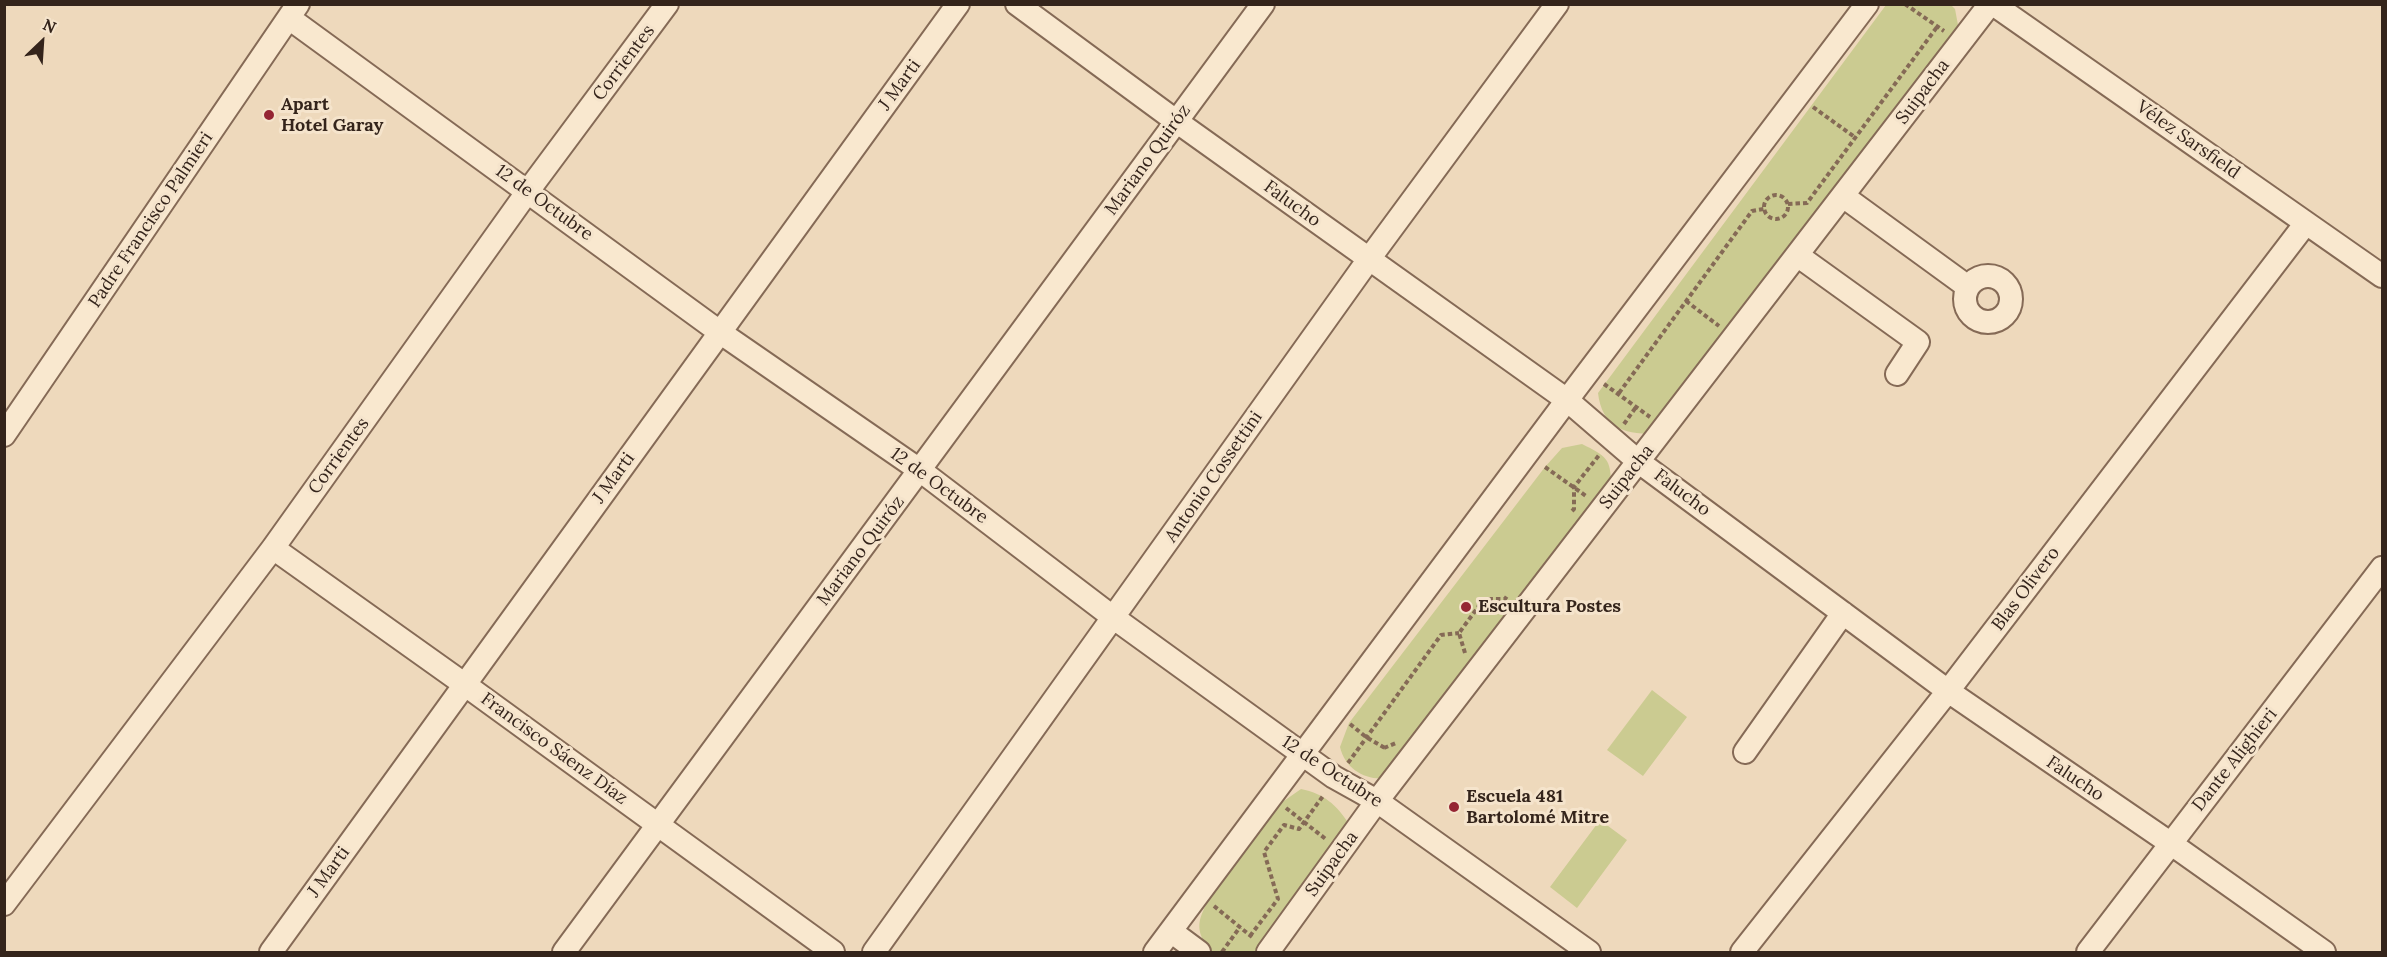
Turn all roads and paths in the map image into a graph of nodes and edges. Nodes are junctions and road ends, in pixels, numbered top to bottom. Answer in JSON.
{"nodes":[{"id":1,"x":958,"y":4,"type":"edge"},
{"id":2,"x":1017,"y":4,"type":"edge"},
{"id":3,"x":1263,"y":4,"type":"edge"},
{"id":4,"x":1557,"y":4,"type":"edge"},
{"id":5,"x":1867,"y":4,"type":"edge"},
{"id":6,"x":1905,"y":4,"type":"edge"},
{"id":7,"x":1991,"y":4,"type":"edge"},
{"id":8,"x":656,"y":9,"type":"edge"},
{"id":9,"x":293,"y":11,"type":"edge"},
{"id":10,"x":1937,"y":27,"type":"junction"},
{"id":11,"x":1951,"y":36,"type":"dead end"},
{"id":12,"x":1811,"y":106,"type":"dead end"},
{"id":13,"x":1176,"y":121,"type":"junction"},
{"id":14,"x":1856,"y":138,"type":"junction"},
{"id":15,"x":528,"y":191,"type":"junction"},
{"id":16,"x":1843,"y":196,"type":"junction"},
{"id":17,"x":1788,"y":204,"type":"junction"},
{"id":18,"x":1764,"y":209,"type":"junction"},
{"id":19,"x":2306,"y":223,"type":"junction"},
{"id":20,"x":1797,"y":255,"type":"junction"},
{"id":21,"x":1369,"y":259,"type":"junction"},
{"id":22,"x":2382,"y":276,"type":"edge"},
{"id":23,"x":1968,"y":287,"type":"dead end"},
{"id":24,"x":1686,"y":301,"type":"junction"},
{"id":25,"x":1720,"y":326,"type":"dead end"},
{"id":26,"x":721,"y":333,"type":"junction"},
{"id":27,"x":1897,"y":374,"type":"dead end"},
{"id":28,"x":1604,"y":384,"type":"dead end"},
{"id":29,"x":1619,"y":393,"type":"junction"},
{"id":30,"x":1568,"y":400,"type":"junction"},
{"id":31,"x":1636,"y":407,"type":"junction"},
{"id":32,"x":1652,"y":419,"type":"dead end"},
{"id":33,"x":1621,"y":429,"type":"dead end"},
{"id":34,"x":4,"y":435,"type":"edge"},
{"id":35,"x":1601,"y":453,"type":"dead end"},
{"id":36,"x":1639,"y":462,"type":"junction"},
{"id":37,"x":1545,"y":466,"type":"dead end"},
{"id":38,"x":921,"y":471,"type":"junction"},
{"id":39,"x":1574,"y":487,"type":"junction"},
{"id":40,"x":1590,"y":499,"type":"dead end"},
{"id":41,"x":1567,"y":518,"type":"dead end"},
{"id":42,"x":273,"y":548,"type":"junction"},
{"id":43,"x":2382,"y":568,"type":"edge"},
{"id":44,"x":1512,"y":590,"type":"dead end"},
{"id":45,"x":1843,"y":613,"type":"junction"},
{"id":46,"x":1114,"y":618,"type":"junction"},
{"id":47,"x":1459,"y":633,"type":"junction"},
{"id":48,"x":1460,"y":661,"type":"dead end"},
{"id":49,"x":464,"y":684,"type":"junction"},
{"id":50,"x":1948,"y":692,"type":"junction"},
{"id":51,"x":1349,"y":723,"type":"dead end"},
{"id":52,"x":1366,"y":737,"type":"junction"},
{"id":53,"x":1402,"y":740,"type":"dead end"},
{"id":54,"x":1384,"y":748,"type":"junction"},
{"id":55,"x":1745,"y":752,"type":"dead end"},
{"id":56,"x":1303,"y":755,"type":"junction"},
{"id":57,"x":1394,"y":755,"type":"dead end"},
{"id":58,"x":1345,"y":767,"type":"dead end"},
{"id":59,"x":1323,"y":796,"type":"dead end"},
{"id":60,"x":1377,"y":801,"type":"junction"},
{"id":61,"x":1281,"y":804,"type":"dead end"},
{"id":62,"x":1304,"y":822,"type":"junction"},
{"id":63,"x":657,"y":824,"type":"junction"},
{"id":64,"x":1330,"y":842,"type":"dead end"},
{"id":65,"x":2170,"y":843,"type":"junction"},
{"id":66,"x":1208,"y":901,"type":"dead end"},
{"id":67,"x":4,"y":904,"type":"edge"},
{"id":68,"x":1240,"y":927,"type":"junction"},
{"id":69,"x":1172,"y":932,"type":"junction"},
{"id":70,"x":1250,"y":936,"type":"junction"},
{"id":71,"x":271,"y":952,"type":"edge"},
{"id":72,"x":564,"y":952,"type":"edge"},
{"id":73,"x":834,"y":952,"type":"edge"},
{"id":74,"x":874,"y":952,"type":"edge"},
{"id":75,"x":1155,"y":952,"type":"edge"},
{"id":76,"x":1199,"y":952,"type":"edge"},
{"id":77,"x":1222,"y":952,"type":"edge"},
{"id":78,"x":1268,"y":952,"type":"edge"},
{"id":79,"x":1590,"y":952,"type":"edge"},
{"id":80,"x":1742,"y":952,"type":"edge"},
{"id":81,"x":2088,"y":952,"type":"edge"},
{"id":82,"x":2324,"y":952,"type":"edge"}],
"edges":[{"from":1,"to":26,"type":"street","name":"J Marti"},
{"from":2,"to":13,"type":"street","name":"Falucho"},
{"from":3,"to":13,"type":"street","name":"Mariano Quiróz"},
{"from":4,"to":21,"type":"street","name":"Antonio Cossettini"},
{"from":5,"to":30,"type":"street"},
{"from":6,"to":10,"type":"path"},
{"from":7,"to":16,"type":"street","name":"Suipacha"},
{"from":7,"to":19,"type":"street","name":"Vélez Sarsfield"},
{"from":8,"to":15,"type":"street","name":"Corrientes"},
{"from":9,"to":15,"type":"street","name":"12 de Octubre"},
{"from":9,"to":34,"type":"street","name":"Padre Francisco Palmieri"},
{"from":10,"to":11,"type":"path"},
{"from":10,"to":14,"type":"path"},
{"from":12,"to":14,"type":"path"},
{"from":13,"to":21,"type":"street","name":"Falucho"},
{"from":13,"to":38,"type":"street","name":"Mariano Quiróz"},
{"from":14,"to":17,"type":"path"},
{"from":15,"to":26,"type":"street","name":"12 de Octubre"},
{"from":15,"to":42,"type":"street","name":"Corrientes"},
{"from":16,"to":20,"type":"street","name":"Suipacha"},
{"from":16,"to":23,"type":"street"},
{"from":17,"to":18,"type":"path"},
{"from":17,"to":18,"type":"path"},
{"from":18,"to":24,"type":"path"},
{"from":19,"to":22,"type":"street","name":"Vélez Sarsfield"},
{"from":19,"to":50,"type":"street","name":"Blas Olivero"},
{"from":20,"to":27,"type":"street"},
{"from":20,"to":36,"type":"street","name":"Suipacha"},
{"from":21,"to":30,"type":"street","name":"Falucho"},
{"from":21,"to":46,"type":"street","name":"Antonio Cossettini"},
{"from":24,"to":25,"type":"path"},
{"from":24,"to":29,"type":"path"},
{"from":26,"to":38,"type":"street","name":"12 de Octubre"},
{"from":26,"to":49,"type":"street","name":"J Marti"},
{"from":28,"to":29,"type":"path"},
{"from":29,"to":31,"type":"path"},
{"from":30,"to":36,"type":"street","name":"Falucho"},
{"from":30,"to":56,"type":"street"},
{"from":31,"to":32,"type":"path"},
{"from":31,"to":33,"type":"path"},
{"from":35,"to":39,"type":"path"},
{"from":36,"to":45,"type":"street","name":"Falucho"},
{"from":36,"to":60,"type":"street","name":"Suipacha"},
{"from":37,"to":39,"type":"path"},
{"from":38,"to":46,"type":"street","name":"12 de Octubre"},
{"from":38,"to":63,"type":"street","name":"Mariano Quiróz"},
{"from":39,"to":40,"type":"path"},
{"from":39,"to":41,"type":"path"},
{"from":42,"to":49,"type":"street","name":"Francisco Sáenz Díaz"},
{"from":42,"to":67,"type":"street","name":"Corrientes"},
{"from":43,"to":65,"type":"street","name":"Dante Alighieri"},
{"from":44,"to":47,"type":"path"},
{"from":45,"to":50,"type":"street","name":"Falucho"},
{"from":45,"to":55,"type":"street"},
{"from":46,"to":56,"type":"street","name":"12 de Octubre"},
{"from":46,"to":74,"type":"street","name":"Antonio Cossettini"},
{"from":47,"to":48,"type":"path"},
{"from":47,"to":52,"type":"path"},
{"from":49,"to":63,"type":"street","name":"Francisco Sáenz Díaz"},
{"from":49,"to":71,"type":"street","name":"J Marti"},
{"from":50,"to":65,"type":"street","name":"Falucho"},
{"from":50,"to":80,"type":"street","name":"Blas Olivero"},
{"from":51,"to":52,"type":"path"},
{"from":52,"to":54,"type":"path"},
{"from":52,"to":58,"type":"path"},
{"from":53,"to":54,"type":"path"},
{"from":54,"to":57,"type":"path"},
{"from":56,"to":60,"type":"street","name":"12 de Octubre"},
{"from":56,"to":69,"type":"street"},
{"from":59,"to":62,"type":"path"},
{"from":60,"to":78,"type":"street","name":"Suipacha"},
{"from":60,"to":79,"type":"street","name":"12 de Octubre"},
{"from":61,"to":62,"type":"path"},
{"from":62,"to":64,"type":"path"},
{"from":62,"to":70,"type":"path"},
{"from":63,"to":72,"type":"street","name":"Mariano Quiróz"},
{"from":63,"to":73,"type":"street","name":"Francisco Sáenz Díaz"},
{"from":65,"to":81,"type":"street","name":"Dante Alighieri"},
{"from":65,"to":82,"type":"street","name":"Falucho"},
{"from":66,"to":68,"type":"path"},
{"from":68,"to":70,"type":"path"},
{"from":68,"to":77,"type":"path"},
{"from":69,"to":75,"type":"street"},
{"from":69,"to":76,"type":"street"},
{"from":70,"to":78,"type":"path"}]}
